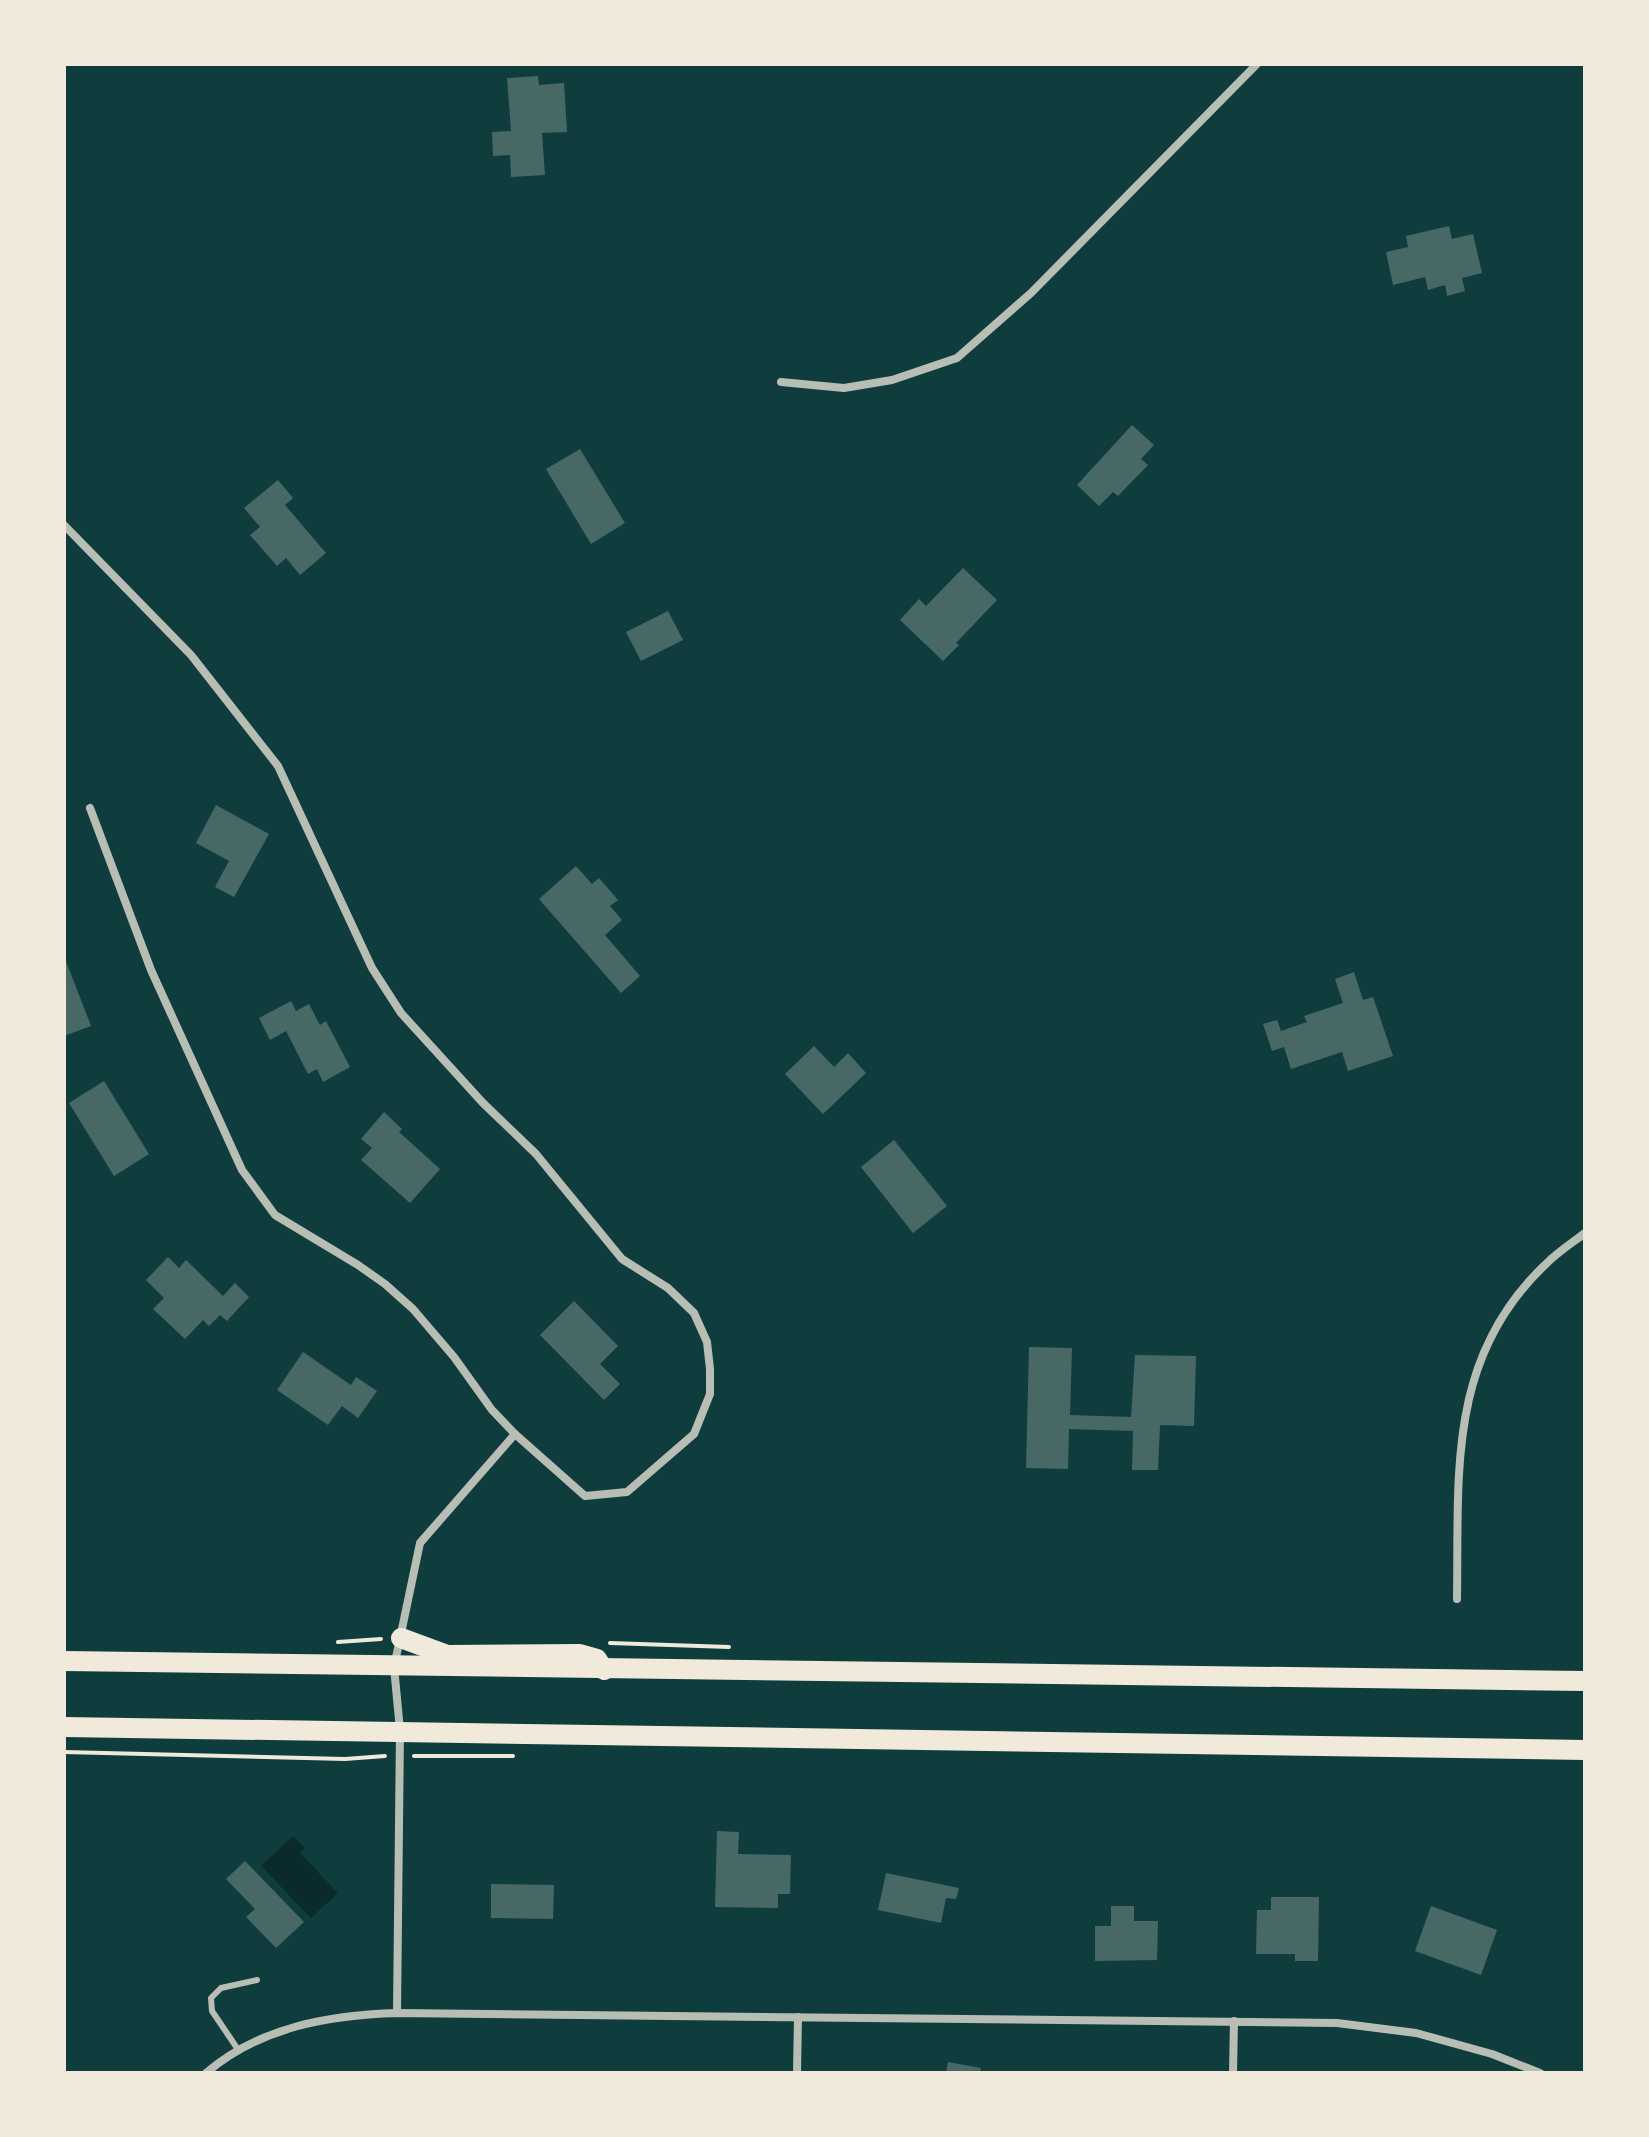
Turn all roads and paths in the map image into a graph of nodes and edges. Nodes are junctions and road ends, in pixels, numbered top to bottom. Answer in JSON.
{"nodes":[{"id":1,"x":1257,"y":64,"type":"edge"},
{"id":2,"x":781,"y":382,"type":"dead end"},
{"id":3,"x":64,"y":525,"type":"edge"},
{"id":4,"x":90,"y":808,"type":"dead end"},
{"id":5,"x":1585,"y":1233,"type":"edge"},
{"id":6,"x":515,"y":1434,"type":"junction"},
{"id":7,"x":1457,"y":1599,"type":"dead end"},
{"id":8,"x":401,"y":1638,"type":"junction"},
{"id":9,"x":64,"y":1661,"type":"edge"},
{"id":10,"x":394,"y":1667,"type":"junction"},
{"id":11,"x":604,"y":1670,"type":"junction"},
{"id":12,"x":1585,"y":1681,"type":"edge"},
{"id":13,"x":64,"y":1727,"type":"edge"},
{"id":14,"x":400,"y":1730,"type":"junction"},
{"id":15,"x":1585,"y":1750,"type":"edge"},
{"id":16,"x":257,"y":1980,"type":"dead end"},
{"id":17,"x":397,"y":2013,"type":"junction"},
{"id":18,"x":798,"y":2017,"type":"junction"},
{"id":19,"x":1234,"y":2021,"type":"junction"},
{"id":20,"x":239,"y":2051,"type":"junction"},
{"id":21,"x":206,"y":2073,"type":"edge"},
{"id":22,"x":797,"y":2073,"type":"edge"},
{"id":23,"x":1233,"y":2073,"type":"edge"},
{"id":24,"x":1540,"y":2073,"type":"edge"}],
"edges":[{"from":1,"to":2,"type":"street"},
{"from":3,"to":6,"type":"street"},
{"from":4,"to":6,"type":"street"},
{"from":5,"to":7,"type":"street"},
{"from":6,"to":8,"type":"street"},
{"from":8,"to":10,"type":"street"},
{"from":8,"to":11,"type":"highway"},
{"from":9,"to":10,"type":"highway"},
{"from":10,"to":11,"type":"highway"},
{"from":10,"to":14,"type":"street"},
{"from":11,"to":12,"type":"highway"},
{"from":13,"to":14,"type":"highway"},
{"from":14,"to":15,"type":"highway"},
{"from":14,"to":17,"type":"street"},
{"from":16,"to":20,"type":"lane"},
{"from":17,"to":18,"type":"street"},
{"from":17,"to":20,"type":"street"},
{"from":18,"to":19,"type":"street"},
{"from":18,"to":22,"type":"street"},
{"from":19,"to":23,"type":"street"},
{"from":19,"to":24,"type":"street"},
{"from":20,"to":21,"type":"street"}]}
